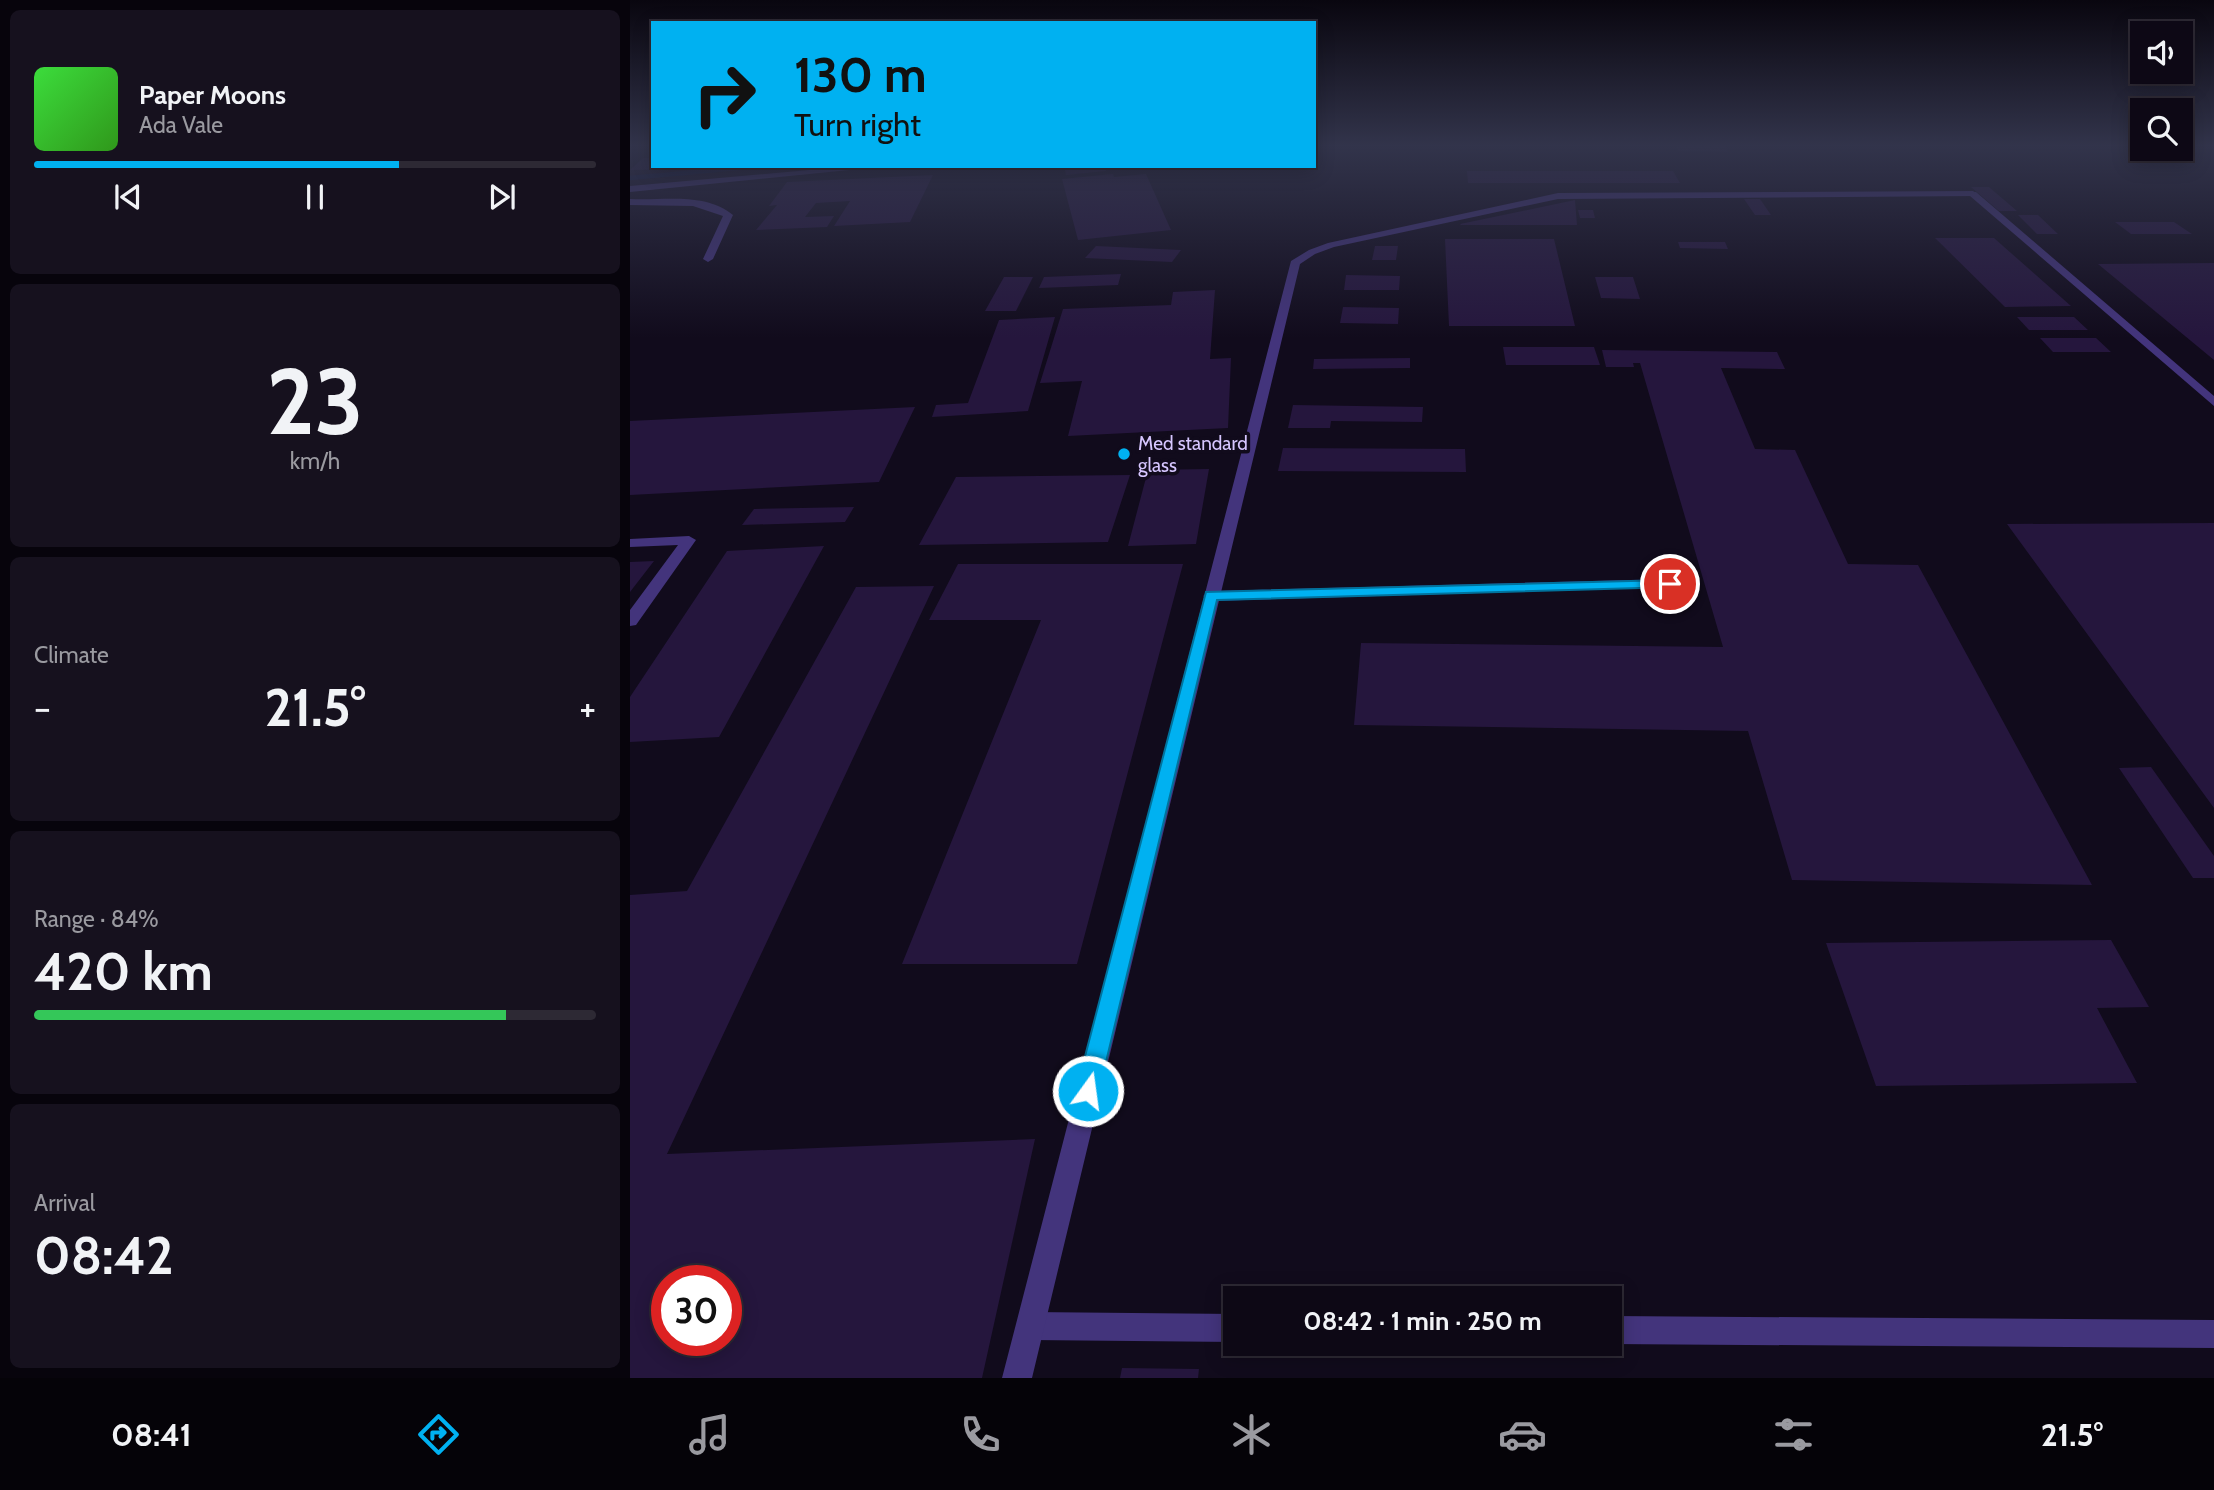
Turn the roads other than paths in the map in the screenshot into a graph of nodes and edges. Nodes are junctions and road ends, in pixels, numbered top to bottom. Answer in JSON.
{"nodes":[{"id":1,"x":720,"y":209,"type":"edge"},
{"id":2,"x":1496,"y":209,"type":"edge"},
{"id":3,"x":1991,"y":209,"type":"edge"},
{"id":4,"x":708,"y":259,"type":"dead end"},
{"id":5,"x":2214,"y":402,"type":"edge"},
{"id":6,"x":630,"y":543,"type":"edge"},
{"id":7,"x":1670,"y":584,"type":"dead end"},
{"id":8,"x":1211,"y":596,"type":"junction"},
{"id":9,"x":630,"y":621,"type":"edge"},
{"id":10,"x":1030,"y":1326,"type":"junction"},
{"id":11,"x":1223,"y":1328,"type":"edge"},
{"id":12,"x":1622,"y":1330,"type":"edge"},
{"id":13,"x":2214,"y":1334,"type":"edge"},
{"id":14,"x":1017,"y":1378,"type":"edge"}],
"edges":[{"from":1,"to":4,"type":"street"},
{"from":2,"to":8,"type":"street"},
{"from":3,"to":5,"type":"street"},
{"from":6,"to":9,"type":"street"},
{"from":7,"to":8,"type":"street"},
{"from":8,"to":10,"type":"street"},
{"from":10,"to":11,"type":"street"},
{"from":10,"to":14,"type":"street"},
{"from":12,"to":13,"type":"street"}]}
